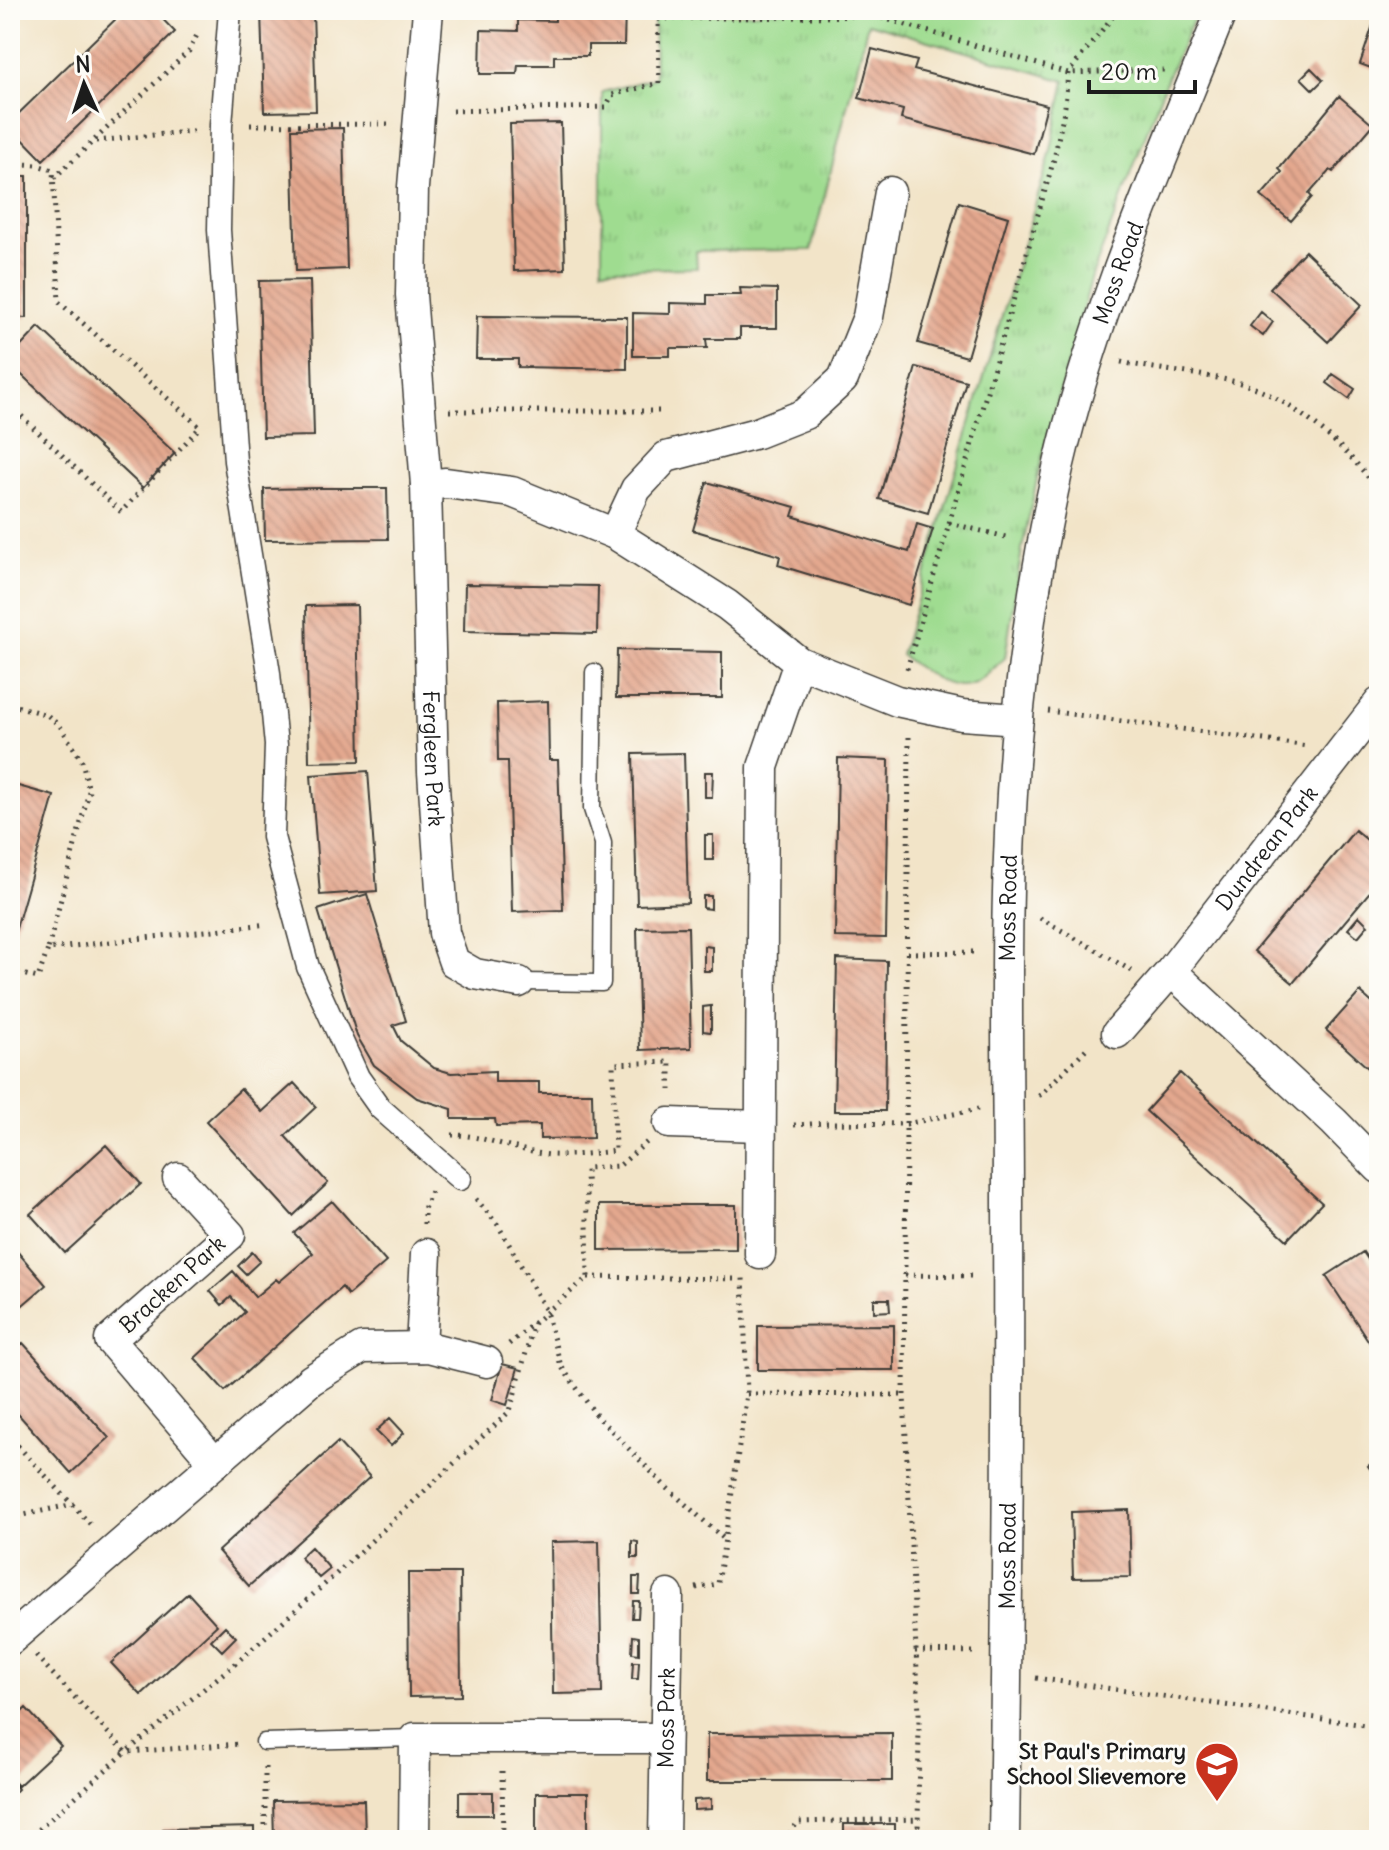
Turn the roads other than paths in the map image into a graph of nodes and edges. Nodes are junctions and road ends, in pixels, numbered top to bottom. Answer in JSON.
{"nodes":[{"id":1,"x":230,"y":10,"type":"edge"},
{"id":2,"x":428,"y":10,"type":"edge"},
{"id":3,"x":1222,"y":10,"type":"edge"},
{"id":4,"x":890,"y":192,"type":"dead end"},
{"id":5,"x":426,"y":485,"type":"junction"},
{"id":6,"x":615,"y":534,"type":"junction"},
{"id":7,"x":799,"y":662,"type":"junction"},
{"id":8,"x":594,"y":672,"type":"dead end"},
{"id":9,"x":1018,"y":713,"type":"junction"},
{"id":10,"x":1374,"y":722,"type":"edge"},
{"id":11,"x":1162,"y":980,"type":"junction"},
{"id":12,"x":519,"y":982,"type":"joint"},
{"id":13,"x":1117,"y":1033,"type":"road end"},
{"id":14,"x":669,"y":1123,"type":"road end"},
{"id":15,"x":760,"y":1127,"type":"junction"},
{"id":16,"x":1379,"y":1168,"type":"edge"},
{"id":17,"x":178,"y":1178,"type":"dead end"},
{"id":18,"x":460,"y":1179,"type":"road end"},
{"id":19,"x":426,"y":1254,"type":"road end"},
{"id":20,"x":751,"y":1266,"type":"road end"},
{"id":21,"x":421,"y":1347,"type":"junction"},
{"id":22,"x":487,"y":1362,"type":"road end"},
{"id":23,"x":215,"y":1463,"type":"junction"},
{"id":24,"x":668,"y":1595,"type":"road end"},
{"id":25,"x":13,"y":1638,"type":"edge"},
{"id":26,"x":415,"y":1738,"type":"junction"},
{"id":27,"x":663,"y":1738,"type":"junction"},
{"id":28,"x":264,"y":1742,"type":"road end"},
{"id":29,"x":414,"y":1840,"type":"edge"},
{"id":30,"x":664,"y":1840,"type":"edge"},
{"id":31,"x":1004,"y":1840,"type":"edge"}],
"edges":[{"from":1,"to":18,"type":"street"},
{"from":2,"to":5,"type":"street","name":"Fergleen Park"},
{"from":3,"to":9,"type":"street","name":"Moss Road"},
{"from":4,"to":6,"type":"street"},
{"from":5,"to":6,"type":"street"},
{"from":5,"to":12,"type":"street","name":"Fergleen Park"},
{"from":6,"to":7,"type":"street"},
{"from":7,"to":9,"type":"street"},
{"from":7,"to":15,"type":"street"},
{"from":8,"to":12,"type":"lane"},
{"from":9,"to":31,"type":"street","name":"Moss Road"},
{"from":10,"to":11,"type":"street","name":"Dundrean Park"},
{"from":11,"to":13,"type":"street","name":"Dundrean Park"},
{"from":11,"to":16,"type":"street"},
{"from":14,"to":15,"type":"street"},
{"from":15,"to":20,"type":"street"},
{"from":17,"to":23,"type":"street","name":"Bracken Park"},
{"from":19,"to":21,"type":"street"},
{"from":21,"to":22,"type":"street"},
{"from":21,"to":23,"type":"street"},
{"from":23,"to":25,"type":"street"},
{"from":24,"to":27,"type":"street","name":"Moss Park"},
{"from":26,"to":27,"type":"street"},
{"from":26,"to":28,"type":"lane"},
{"from":26,"to":29,"type":"street"},
{"from":27,"to":30,"type":"street","name":"Moss Park"}]}
